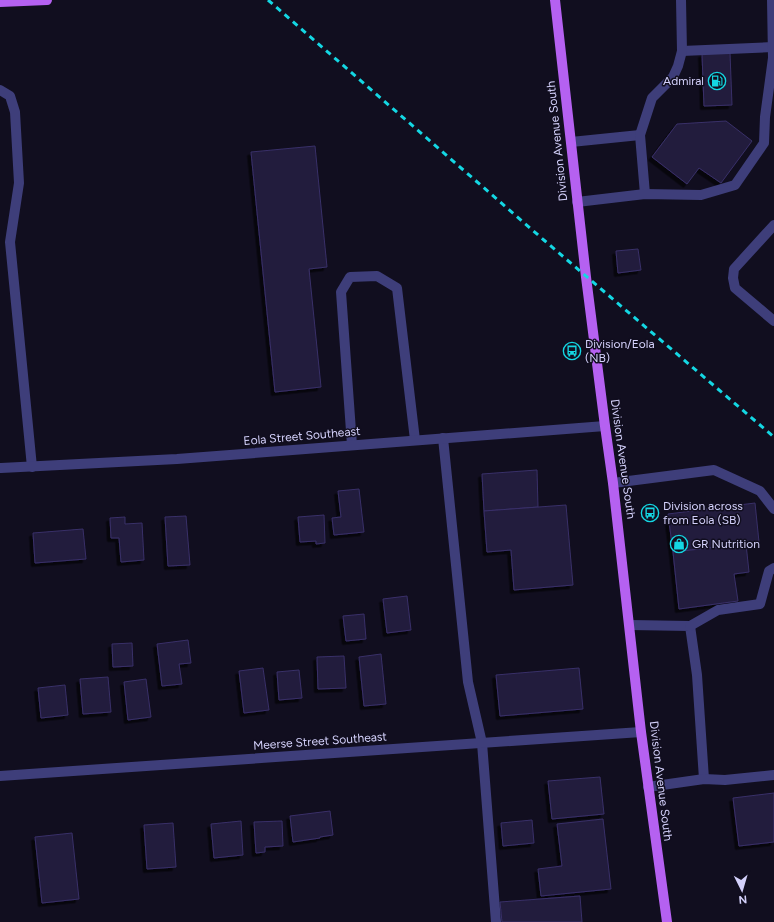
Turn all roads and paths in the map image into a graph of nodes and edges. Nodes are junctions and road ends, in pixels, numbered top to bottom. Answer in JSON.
{"nodes":[{"id":1,"x":47,"y":0,"type":"edge"},
{"id":2,"x":555,"y":0,"type":"edge"},
{"id":3,"x":681,"y":0,"type":"edge"},
{"id":4,"x":772,"y":0,"type":"edge"},
{"id":5,"x":0,"y":2,"type":"edge"},
{"id":6,"x":773,"y":47,"type":"edge"},
{"id":7,"x":682,"y":51,"type":"junction"},
{"id":8,"x":774,"y":58,"type":"edge"},
{"id":9,"x":0,"y":90,"type":"edge"},
{"id":10,"x":640,"y":135,"type":"junction"},
{"id":11,"x":571,"y":142,"type":"junction"},
{"id":12,"x":645,"y":194,"type":"junction"},
{"id":13,"x":577,"y":202,"type":"junction"},
{"id":14,"x":774,"y":224,"type":"edge"},
{"id":15,"x":774,"y":321,"type":"edge"},
{"id":16,"x":605,"y":426,"type":"junction"},
{"id":17,"x":443,"y":438,"type":"junction"},
{"id":18,"x":415,"y":440,"type":"junction"},
{"id":19,"x":352,"y":445,"type":"junction"},
{"id":20,"x":32,"y":467,"type":"junction"},
{"id":21,"x":1,"y":468,"type":"edge"},
{"id":22,"x":613,"y":483,"type":"junction"},
{"id":23,"x":774,"y":509,"type":"edge"},
{"id":24,"x":774,"y":568,"type":"edge"},
{"id":25,"x":630,"y":625,"type":"junction"},
{"id":26,"x":690,"y":626,"type":"junction"},
{"id":27,"x":642,"y":732,"type":"junction"},
{"id":28,"x":482,"y":743,"type":"junction"},
{"id":29,"x":774,"y":775,"type":"edge"},
{"id":30,"x":0,"y":776,"type":"edge"},
{"id":31,"x":704,"y":779,"type":"junction"},
{"id":32,"x":648,"y":788,"type":"junction"},
{"id":33,"x":496,"y":922,"type":"edge"},
{"id":34,"x":667,"y":922,"type":"edge"}],
"edges":[{"from":1,"to":5,"type":"main road"},
{"from":2,"to":11,"type":"main road","name":"Division Avenue South"},
{"from":3,"to":7,"type":"street"},
{"from":4,"to":6,"type":"street"},
{"from":6,"to":7,"type":"street"},
{"from":6,"to":8,"type":"street"},
{"from":7,"to":10,"type":"street"},
{"from":8,"to":12,"type":"street"},
{"from":9,"to":20,"type":"street"},
{"from":10,"to":11,"type":"street"},
{"from":10,"to":12,"type":"street"},
{"from":11,"to":13,"type":"main road","name":"Division Avenue South"},
{"from":12,"to":13,"type":"street"},
{"from":13,"to":16,"type":"main road","name":"Division Avenue South"},
{"from":14,"to":15,"type":"street"},
{"from":16,"to":17,"type":"street","name":"Eola Street Southeast"},
{"from":16,"to":22,"type":"main road","name":"Division Avenue South"},
{"from":17,"to":18,"type":"street","name":"Eola Street Southeast"},
{"from":17,"to":28,"type":"street"},
{"from":18,"to":19,"type":"street","name":"Eola Street Southeast"},
{"from":18,"to":19,"type":"street"},
{"from":19,"to":20,"type":"street","name":"Eola Street Southeast"},
{"from":20,"to":21,"type":"street","name":"Eola Street Southeast"},
{"from":22,"to":23,"type":"street"},
{"from":22,"to":25,"type":"main road","name":"Division Avenue South"},
{"from":24,"to":26,"type":"street"},
{"from":25,"to":26,"type":"street"},
{"from":25,"to":27,"type":"main road","name":"Division Avenue South"},
{"from":26,"to":31,"type":"street"},
{"from":27,"to":28,"type":"street","name":"Meerse Street Southeast"},
{"from":27,"to":32,"type":"main road","name":"Division Avenue South"},
{"from":28,"to":30,"type":"street","name":"Meerse Street Southeast"},
{"from":28,"to":33,"type":"street"},
{"from":29,"to":31,"type":"street"},
{"from":31,"to":32,"type":"street"},
{"from":32,"to":34,"type":"main road","name":"Division Avenue South"}]}
